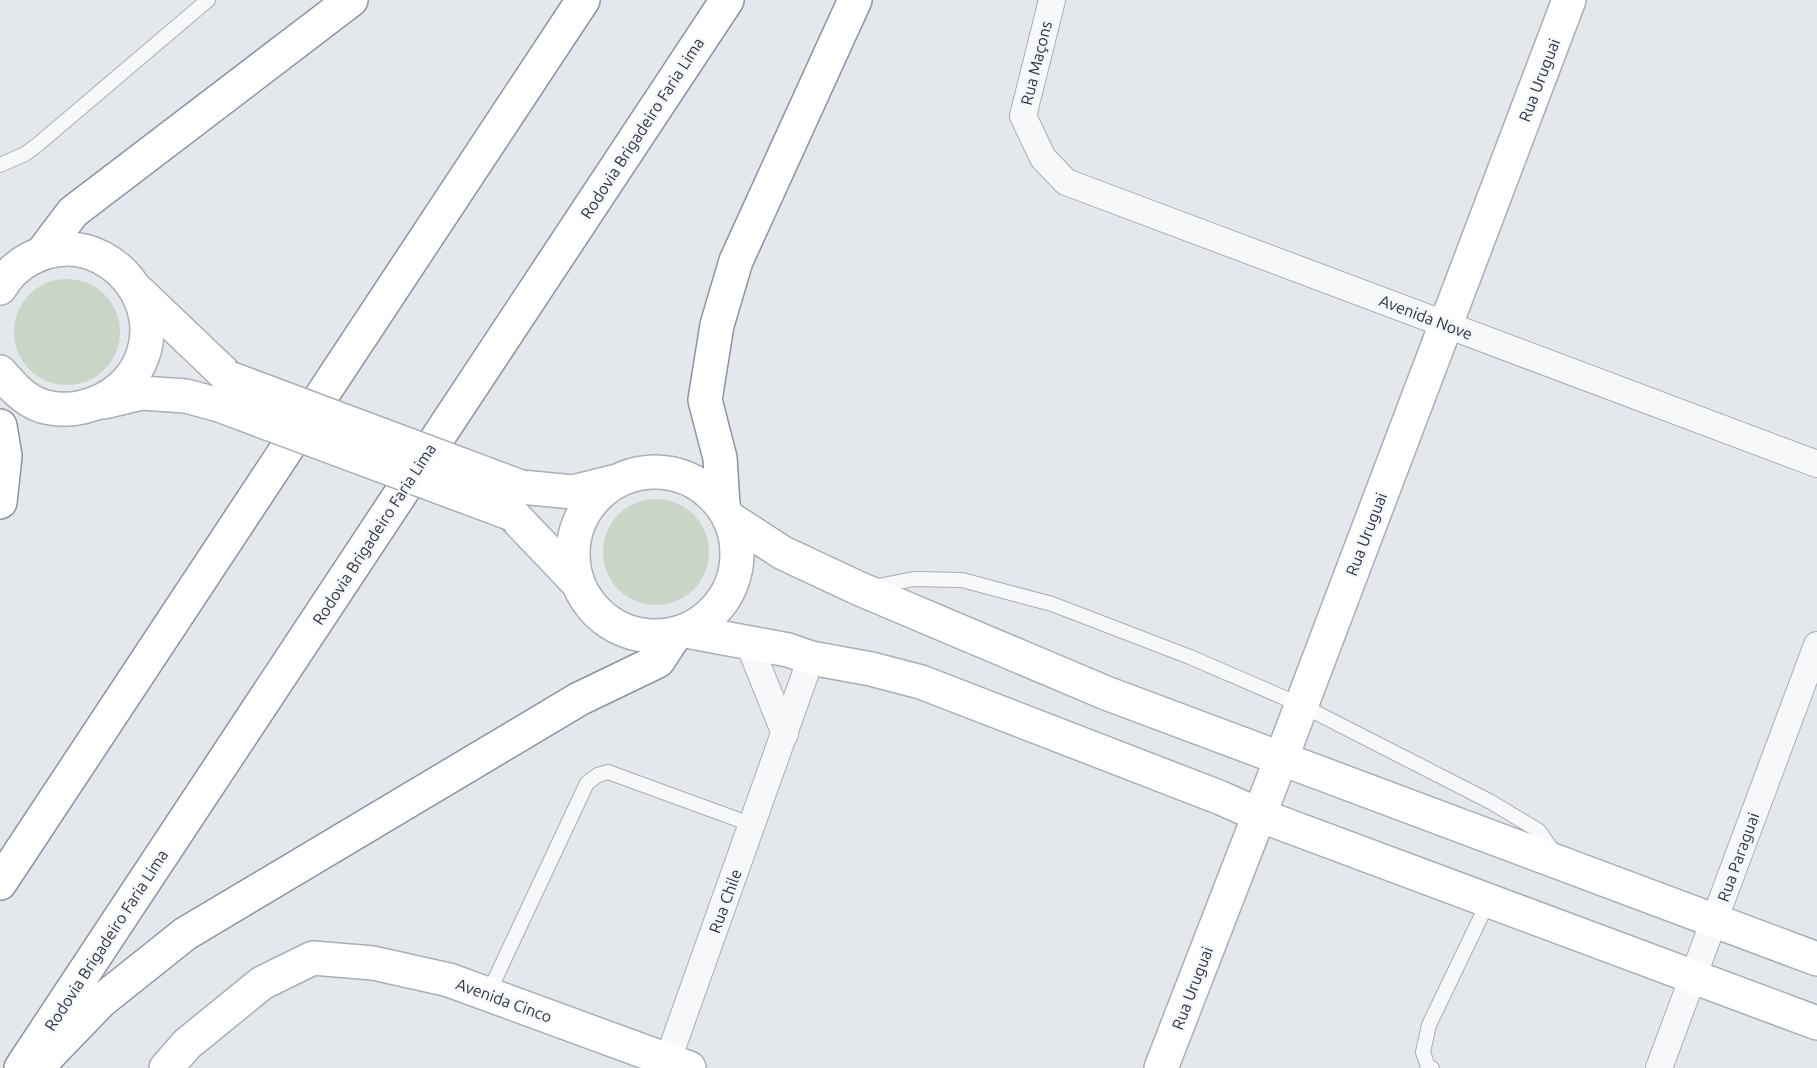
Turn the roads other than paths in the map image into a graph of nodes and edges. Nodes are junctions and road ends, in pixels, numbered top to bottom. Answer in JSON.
{"nodes":[{"id":1,"x":208,"y":0,"type":"edge"},
{"id":2,"x":351,"y":0,"type":"edge"},
{"id":3,"x":582,"y":0,"type":"edge"},
{"id":4,"x":727,"y":0,"type":"edge"},
{"id":5,"x":855,"y":0,"type":"edge"},
{"id":6,"x":1052,"y":0,"type":"edge"},
{"id":7,"x":1569,"y":0,"type":"edge"},
{"id":8,"x":1043,"y":158,"type":"joint"},
{"id":9,"x":0,"y":165,"type":"edge"},
{"id":10,"x":23,"y":254,"type":"edge"},
{"id":11,"x":0,"y":288,"type":"edge"},
{"id":12,"x":137,"y":291,"type":"junction"},
{"id":13,"x":1446,"y":325,"type":"junction"},
{"id":14,"x":0,"y":372,"type":"edge"},
{"id":15,"x":224,"y":392,"type":"junction"},
{"id":16,"x":99,"y":403,"type":"junction"},
{"id":17,"x":0,"y":426,"type":"edge"},
{"id":18,"x":1817,"y":464,"type":"edge"},
{"id":19,"x":615,"y":482,"type":"junction"},
{"id":20,"x":517,"y":501,"type":"junction"},
{"id":21,"x":0,"y":502,"type":"edge"},
{"id":22,"x":726,"y":511,"type":"junction"},
{"id":23,"x":577,"y":582,"type":"junction"},
{"id":24,"x":860,"y":589,"type":"junction"},
{"id":25,"x":680,"y":633,"type":"junction"},
{"id":26,"x":749,"y":644,"type":"junction"},
{"id":27,"x":1817,"y":645,"type":"edge"},
{"id":28,"x":811,"y":658,"type":"junction"},
{"id":29,"x":1301,"y":705,"type":"junction"},
{"id":30,"x":785,"y":734,"type":"junction"},
{"id":31,"x":1281,"y":759,"type":"junction"},
{"id":32,"x":1259,"y":815,"type":"junction"},
{"id":33,"x":753,"y":825,"type":"junction"},
{"id":34,"x":1563,"y":865,"type":"junction"},
{"id":35,"x":0,"y":883,"type":"edge"},
{"id":36,"x":1489,"y":900,"type":"junction"},
{"id":37,"x":1714,"y":921,"type":"junction"},
{"id":38,"x":1817,"y":959,"type":"edge"},
{"id":39,"x":1694,"y":977,"type":"junction"},
{"id":40,"x":488,"y":994,"type":"junction"},
{"id":41,"x":1817,"y":1023,"type":"edge"},
{"id":42,"x":674,"y":1065,"type":"edge"},
{"id":43,"x":21,"y":1068,"type":"edge"},
{"id":44,"x":37,"y":1068,"type":"edge"},
{"id":45,"x":166,"y":1068,"type":"edge"},
{"id":46,"x":1161,"y":1068,"type":"edge"},
{"id":47,"x":1432,"y":1068,"type":"edge"},
{"id":48,"x":1659,"y":1068,"type":"edge"}],
"edges":[{"from":1,"to":9,"type":"lane"},
{"from":2,"to":10,"type":"main road"},
{"from":3,"to":35,"type":"main road"},
{"from":4,"to":43,"type":"main road","name":"Rodovia Brigadeiro Faria Lima"},
{"from":5,"to":22,"type":"main road"},
{"from":6,"to":8,"type":"street","name":"Rua Maçons"},
{"from":7,"to":13,"type":"main road","name":"Rua Uruguai"},
{"from":8,"to":13,"type":"street","name":"Avenida Nove"},
{"from":10,"to":11,"type":"main road"},
{"from":10,"to":12,"type":"main road"},
{"from":12,"to":15,"type":"main road"},
{"from":12,"to":16,"type":"main road"},
{"from":13,"to":18,"type":"street","name":"Avenida Nove"},
{"from":13,"to":29,"type":"main road","name":"Rua Uruguai"},
{"from":14,"to":16,"type":"main road"},
{"from":15,"to":16,"type":"main road"},
{"from":15,"to":20,"type":"main road","bridge":true},
{"from":17,"to":21,"type":"main road"},
{"from":19,"to":20,"type":"main road"},
{"from":19,"to":22,"type":"main road"},
{"from":19,"to":23,"type":"main road"},
{"from":20,"to":23,"type":"main road"},
{"from":22,"to":24,"type":"main road"},
{"from":22,"to":25,"type":"main road"},
{"from":23,"to":25,"type":"main road"},
{"from":24,"to":29,"type":"lane"},
{"from":24,"to":31,"type":"main road"},
{"from":25,"to":26,"type":"main road"},
{"from":25,"to":44,"type":"main road"},
{"from":26,"to":28,"type":"main road"},
{"from":26,"to":30,"type":"street"},
{"from":27,"to":37,"type":"street","name":"Rua Paraguai"},
{"from":28,"to":30,"type":"street","name":"Rua Chile"},
{"from":28,"to":32,"type":"main road"},
{"from":29,"to":31,"type":"main road","name":"Rua Uruguai"},
{"from":29,"to":34,"type":"lane"},
{"from":30,"to":33,"type":"street","name":"Rua Chile"},
{"from":31,"to":32,"type":"main road","name":"Rua Uruguai"},
{"from":31,"to":34,"type":"main road"},
{"from":32,"to":36,"type":"main road"},
{"from":32,"to":46,"type":"main road","name":"Rua Uruguai"},
{"from":33,"to":40,"type":"lane"},
{"from":33,"to":42,"type":"street","name":"Rua Chile"},
{"from":34,"to":37,"type":"main road"},
{"from":36,"to":39,"type":"main road"},
{"from":36,"to":47,"type":"lane"},
{"from":37,"to":38,"type":"main road"},
{"from":37,"to":39,"type":"street","name":"Rua Paraguai"},
{"from":39,"to":41,"type":"main road"},
{"from":39,"to":48,"type":"street","name":"Rua Paraguai"},
{"from":40,"to":42,"type":"main road","name":"Avenida Cinco"},
{"from":40,"to":45,"type":"main road","name":"Avenida Cinco"}]}
